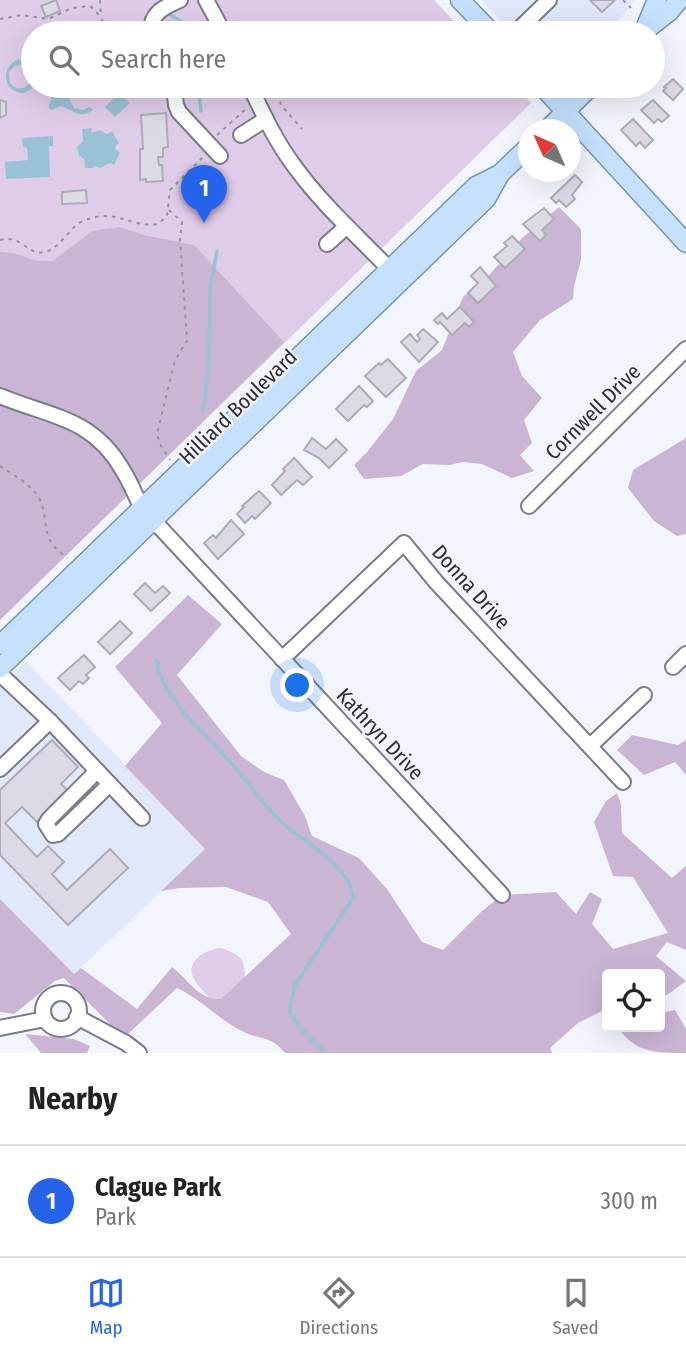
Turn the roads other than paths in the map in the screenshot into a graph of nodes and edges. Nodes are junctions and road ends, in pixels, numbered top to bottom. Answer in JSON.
{"nodes":[{"id":1,"x":180,"y":0,"type":"edge"},
{"id":2,"x":206,"y":0,"type":"edge"},
{"id":3,"x":549,"y":0,"type":"edge"},
{"id":4,"x":657,"y":0,"type":"edge"},
{"id":5,"x":678,"y":0,"type":"edge"},
{"id":6,"x":465,"y":2,"type":"edge"},
{"id":7,"x":152,"y":21,"type":"edge"},
{"id":8,"x":217,"y":21,"type":"edge"},
{"id":9,"x":482,"y":21,"type":"edge"},
{"id":10,"x":527,"y":21,"type":"edge"},
{"id":11,"x":648,"y":21,"type":"edge"},
{"id":12,"x":657,"y":21,"type":"edge"},
{"id":13,"x":175,"y":98,"type":"edge"},
{"id":14,"x":256,"y":98,"type":"edge"},
{"id":15,"x":554,"y":98,"type":"edge"},
{"id":16,"x":579,"y":98,"type":"edge"},
{"id":17,"x":566,"y":111,"type":"junction"},
{"id":18,"x":266,"y":118,"type":"junction"},
{"id":19,"x":558,"y":119,"type":"edge"},
{"id":20,"x":242,"y":135,"type":"dead end"},
{"id":21,"x":220,"y":156,"type":"dead end"},
{"id":22,"x":518,"y":157,"type":"edge"},
{"id":23,"x":346,"y":227,"type":"junction"},
{"id":24,"x":686,"y":243,"type":"edge"},
{"id":25,"x":327,"y":244,"type":"dead end"},
{"id":26,"x":395,"y":275,"type":"junction"},
{"id":27,"x":686,"y":349,"type":"edge"},
{"id":28,"x":0,"y":396,"type":"edge"},
{"id":29,"x":529,"y":506,"type":"dead end"},
{"id":30,"x":148,"y":514,"type":"junction"},
{"id":31,"x":0,"y":645,"type":"edge"},
{"id":32,"x":686,"y":654,"type":"edge"},
{"id":33,"x":282,"y":659,"type":"junction"},
{"id":34,"x":673,"y":667,"type":"dead end"},
{"id":35,"x":0,"y":668,"type":"edge"},
{"id":36,"x":0,"y":674,"type":"edge"},
{"id":37,"x":644,"y":695,"type":"dead end"},
{"id":38,"x":50,"y":721,"type":"junction"},
{"id":39,"x":590,"y":746,"type":"junction"},
{"id":40,"x":0,"y":769,"type":"edge"},
{"id":41,"x":97,"y":771,"type":"junction"},
{"id":42,"x":623,"y":782,"type":"dead end"},
{"id":43,"x":110,"y":784,"type":"junction"},
{"id":44,"x":142,"y":818,"type":"dead end"},
{"id":45,"x":502,"y":895,"type":"dead end"},
{"id":46,"x":78,"y":1017,"type":"junction"},
{"id":47,"x":45,"y":1019,"type":"junction"},
{"id":48,"x":0,"y":1028,"type":"edge"},
{"id":49,"x":139,"y":1053,"type":"edge"}],
"edges":[{"from":1,"to":7,"type":"street"},
{"from":2,"to":8,"type":"street"},
{"from":3,"to":10,"type":"street"},
{"from":4,"to":11,"type":"main road"},
{"from":5,"to":12,"type":"main road"},
{"from":6,"to":9,"type":"main road"},
{"from":13,"to":21,"type":"street"},
{"from":14,"to":18,"type":"street"},
{"from":15,"to":17,"type":"main road"},
{"from":16,"to":17,"type":"main road"},
{"from":17,"to":19,"type":"main road"},
{"from":17,"to":24,"type":"main road"},
{"from":18,"to":20,"type":"street"},
{"from":18,"to":23,"type":"street"},
{"from":22,"to":26,"type":"main road","name":"Hilliard Boulevard"},
{"from":23,"to":25,"type":"street"},
{"from":23,"to":26,"type":"street"},
{"from":26,"to":30,"type":"main road","name":"Hilliard Boulevard"},
{"from":27,"to":29,"type":"street","name":"Cornwell Drive"},
{"from":28,"to":30,"type":"street","name":"Kathryn Drive"},
{"from":30,"to":31,"type":"main road","name":"Hilliard Boulevard"},
{"from":30,"to":33,"type":"street","name":"Kathryn Drive"},
{"from":30,"to":35,"type":"main road","name":"Hilliard Boulevard"},
{"from":32,"to":34,"type":"street"},
{"from":33,"to":39,"type":"street","name":"Donna Drive"},
{"from":33,"to":45,"type":"street","name":"Kathryn Drive"},
{"from":36,"to":38,"type":"street"},
{"from":37,"to":39,"type":"street"},
{"from":38,"to":40,"type":"street"},
{"from":38,"to":41,"type":"street"},
{"from":39,"to":42,"type":"street","name":"Donna Drive"},
{"from":41,"to":43,"type":"street"},
{"from":41,"to":43,"type":"street"},
{"from":43,"to":44,"type":"street"},
{"from":46,"to":47,"type":"street"},
{"from":46,"to":47,"type":"street"},
{"from":46,"to":49,"type":"street"},
{"from":47,"to":48,"type":"street"}]}
